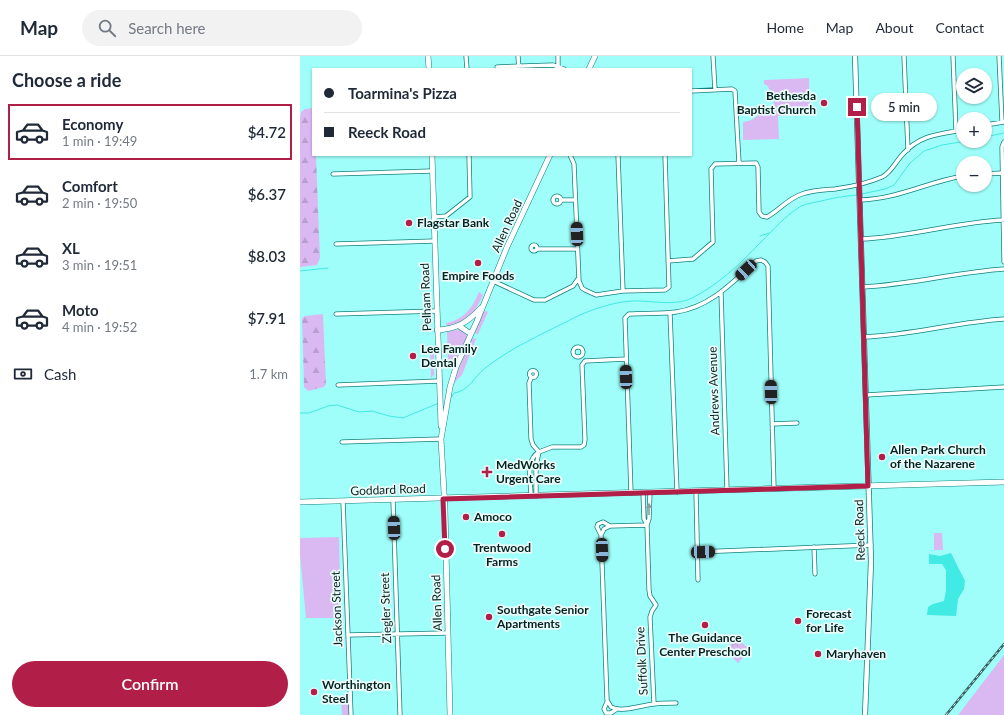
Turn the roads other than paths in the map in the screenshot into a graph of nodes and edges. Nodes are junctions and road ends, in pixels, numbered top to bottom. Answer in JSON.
{"nodes":[{"id":1,"x":428,"y":56,"type":"edge"},
{"id":2,"x":466,"y":56,"type":"edge"},
{"id":3,"x":518,"y":56,"type":"edge"},
{"id":4,"x":558,"y":56,"type":"edge"},
{"id":5,"x":595,"y":56,"type":"edge"},
{"id":6,"x":713,"y":56,"type":"edge"},
{"id":7,"x":855,"y":56,"type":"edge"},
{"id":8,"x":904,"y":56,"type":"edge"},
{"id":9,"x":953,"y":56,"type":"edge"},
{"id":10,"x":999,"y":56,"type":"edge"},
{"id":11,"x":497,"y":67,"type":"dead end"},
{"id":12,"x":558,"y":67,"type":"junction"},
{"id":13,"x":429,"y":68,"type":"edge"},
{"id":14,"x":467,"y":68,"type":"edge"},
{"id":15,"x":519,"y":68,"type":"edge"},
{"id":16,"x":561,"y":68,"type":"edge"},
{"id":17,"x":589,"y":68,"type":"edge"},
{"id":18,"x":715,"y":90,"type":"junction"},
{"id":19,"x":692,"y":91,"type":"edge"},
{"id":20,"x":1003,"y":122,"type":"edge"},
{"id":21,"x":992,"y":124,"type":"edge"},
{"id":22,"x":956,"y":131,"type":"joint"},
{"id":23,"x":1004,"y":143,"type":"edge"},
{"id":24,"x":908,"y":150,"type":"junction"},
{"id":25,"x":432,"y":156,"type":"edge"},
{"id":26,"x":469,"y":156,"type":"edge"},
{"id":27,"x":550,"y":156,"type":"edge"},
{"id":28,"x":570,"y":156,"type":"edge"},
{"id":29,"x":618,"y":156,"type":"edge"},
{"id":30,"x":664,"y":156,"type":"edge"},
{"id":31,"x":739,"y":163,"type":"junction"},
{"id":32,"x":432,"y":171,"type":"junction"},
{"id":33,"x":1003,"y":173,"type":"edge"},
{"id":34,"x":333,"y":174,"type":"dead end"},
{"id":35,"x":992,"y":174,"type":"edge"},
{"id":36,"x":956,"y":178,"type":"edge"},
{"id":37,"x":860,"y":183,"type":"junction"},
{"id":38,"x":860,"y":199,"type":"junction"},
{"id":39,"x":561,"y":200,"type":"dead end"},
{"id":40,"x":575,"y":200,"type":"junction"},
{"id":41,"x":434,"y":217,"type":"junction"},
{"id":42,"x":1003,"y":220,"type":"edge"},
{"id":43,"x":862,"y":239,"type":"junction"},
{"id":44,"x":435,"y":241,"type":"junction"},
{"id":45,"x":336,"y":244,"type":"dead end"},
{"id":46,"x":537,"y":249,"type":"dead end"},
{"id":47,"x":577,"y":249,"type":"junction"},
{"id":48,"x":668,"y":260,"type":"junction"},
{"id":49,"x":1004,"y":262,"type":"edge"},
{"id":50,"x":1004,"y":268,"type":"edge"},
{"id":51,"x":579,"y":278,"type":"junction"},
{"id":52,"x":493,"y":281,"type":"junction"},
{"id":53,"x":863,"y":287,"type":"junction"},
{"id":54,"x":624,"y":291,"type":"junction"},
{"id":55,"x":721,"y":292,"type":"junction"},
{"id":56,"x":483,"y":306,"type":"junction"},
{"id":57,"x":437,"y":311,"type":"junction"},
{"id":58,"x":670,"y":312,"type":"junction"},
{"id":59,"x":336,"y":314,"type":"dead end"},
{"id":60,"x":1004,"y":319,"type":"edge"},
{"id":61,"x":459,"y":326,"type":"junction"},
{"id":62,"x":437,"y":330,"type":"junction"},
{"id":63,"x":471,"y":334,"type":"junction"},
{"id":64,"x":864,"y":337,"type":"junction"},
{"id":65,"x":581,"y":356,"type":"dead end"},
{"id":66,"x":626,"y":359,"type":"junction"},
{"id":67,"x":459,"y":360,"type":"junction"},
{"id":68,"x":584,"y":361,"type":"junction"},
{"id":69,"x":438,"y":364,"type":"junction"},
{"id":70,"x":531,"y":378,"type":"dead end"},
{"id":71,"x":439,"y":381,"type":"junction"},
{"id":72,"x":338,"y":385,"type":"dead end"},
{"id":73,"x":1004,"y":387,"type":"edge"},
{"id":74,"x":866,"y":395,"type":"junction"},
{"id":75,"x":797,"y":423,"type":"dead end"},
{"id":76,"x":772,"y":424,"type":"junction"},
{"id":77,"x":441,"y":439,"type":"junction"},
{"id":78,"x":342,"y":442,"type":"dead end"},
{"id":79,"x":539,"y":452,"type":"junction"},
{"id":80,"x":1004,"y":482,"type":"edge"},
{"id":81,"x":868,"y":486,"type":"junction"},
{"id":82,"x":774,"y":489,"type":"junction"},
{"id":83,"x":727,"y":490,"type":"junction"},
{"id":84,"x":696,"y":491,"type":"junction"},
{"id":85,"x":650,"y":492,"type":"junction"},
{"id":86,"x":677,"y":492,"type":"junction"},
{"id":87,"x":631,"y":493,"type":"junction"},
{"id":88,"x":643,"y":493,"type":"junction"},
{"id":89,"x":534,"y":496,"type":"junction"},
{"id":90,"x":443,"y":499,"type":"junction"},
{"id":91,"x":393,"y":500,"type":"junction"},
{"id":92,"x":343,"y":501,"type":"junction"},
{"id":93,"x":300,"y":502,"type":"edge"},
{"id":94,"x":647,"y":525,"type":"junction"},
{"id":95,"x":610,"y":526,"type":"junction"},
{"id":96,"x":601,"y":535,"type":"junction"},
{"id":97,"x":871,"y":545,"type":"junction"},
{"id":98,"x":814,"y":548,"type":"junction"},
{"id":99,"x":698,"y":552,"type":"junction"},
{"id":100,"x":815,"y":574,"type":"dead end"},
{"id":101,"x":698,"y":580,"type":"dead end"},
{"id":102,"x":448,"y":632,"type":"junction"},
{"id":103,"x":397,"y":634,"type":"junction"},
{"id":104,"x":348,"y":635,"type":"junction"},
{"id":105,"x":607,"y":702,"type":"junction"},
{"id":106,"x":676,"y":703,"type":"dead end"},
{"id":107,"x":654,"y":704,"type":"junction"},
{"id":108,"x":617,"y":709,"type":"junction"},
{"id":109,"x":351,"y":715,"type":"edge"},
{"id":110,"x":400,"y":715,"type":"edge"},
{"id":111,"x":450,"y":715,"type":"edge"},
{"id":112,"x":865,"y":715,"type":"edge"}],
"edges":[{"from":1,"to":13,"type":"main road"},
{"from":2,"to":14,"type":"street"},
{"from":3,"to":15,"type":"street"},
{"from":4,"to":12,"type":"street"},
{"from":5,"to":17,"type":"main road"},
{"from":6,"to":18,"type":"street"},
{"from":7,"to":37,"type":"street","name":"Reeck Road"},
{"from":8,"to":24,"type":"street"},
{"from":9,"to":22,"type":"street"},
{"from":10,"to":20,"type":"street"},
{"from":11,"to":15,"type":"street"},
{"from":12,"to":15,"type":"street"},
{"from":12,"to":16,"type":"street"},
{"from":18,"to":19,"type":"street"},
{"from":18,"to":31,"type":"street"},
{"from":20,"to":21,"type":"street"},
{"from":22,"to":24,"type":"street"},
{"from":23,"to":33,"type":"street"},
{"from":24,"to":37,"type":"street"},
{"from":25,"to":32,"type":"main road","name":"Pelham Road"},
{"from":26,"to":41,"type":"street"},
{"from":27,"to":52,"type":"main road","name":"Allen Road"},
{"from":28,"to":40,"type":"street"},
{"from":29,"to":54,"type":"street"},
{"from":30,"to":48,"type":"street"},
{"from":31,"to":37,"type":"street"},
{"from":31,"to":48,"type":"street"},
{"from":32,"to":34,"type":"street"},
{"from":32,"to":41,"type":"main road","name":"Pelham Road"},
{"from":33,"to":35,"type":"street"},
{"from":33,"to":42,"type":"street"},
{"from":36,"to":38,"type":"street"},
{"from":37,"to":38,"type":"street","name":"Reeck Road"},
{"from":38,"to":43,"type":"street","name":"Reeck Road"},
{"from":39,"to":40,"type":"street"},
{"from":40,"to":47,"type":"street"},
{"from":41,"to":44,"type":"main road","name":"Pelham Road"},
{"from":42,"to":43,"type":"street"},
{"from":42,"to":49,"type":"street"},
{"from":43,"to":53,"type":"street","name":"Reeck Road"},
{"from":44,"to":45,"type":"street"},
{"from":44,"to":57,"type":"main road","name":"Pelham Road"},
{"from":46,"to":47,"type":"street"},
{"from":47,"to":51,"type":"street"},
{"from":48,"to":54,"type":"street"},
{"from":50,"to":53,"type":"street"},
{"from":51,"to":52,"type":"street"},
{"from":51,"to":54,"type":"street"},
{"from":52,"to":56,"type":"main road","name":"Allen Road"},
{"from":53,"to":64,"type":"street","name":"Reeck Road"},
{"from":55,"to":58,"type":"street"},
{"from":55,"to":76,"type":"street"},
{"from":55,"to":83,"type":"street","name":"Andrews Avenue"},
{"from":56,"to":61,"type":"main road","name":"Allen Road"},
{"from":56,"to":63,"type":"main road","name":"Allen Road"},
{"from":57,"to":59,"type":"street"},
{"from":57,"to":62,"type":"main road","name":"Pelham Road"},
{"from":58,"to":66,"type":"street"},
{"from":58,"to":86,"type":"street"},
{"from":60,"to":64,"type":"street"},
{"from":61,"to":62,"type":"main road","name":"Allen Road"},
{"from":61,"to":63,"type":"main road"},
{"from":62,"to":69,"type":"main road","name":"Pelham Road"},
{"from":63,"to":67,"type":"main road","name":"Allen Road"},
{"from":64,"to":74,"type":"street","name":"Reeck Road"},
{"from":65,"to":68,"type":"street"},
{"from":66,"to":68,"type":"street"},
{"from":66,"to":87,"type":"street"},
{"from":67,"to":69,"type":"main road"},
{"from":67,"to":77,"type":"main road","name":"Allen Road"},
{"from":68,"to":79,"type":"street"},
{"from":69,"to":71,"type":"main road","name":"Pelham Road"},
{"from":70,"to":79,"type":"street"},
{"from":71,"to":72,"type":"street"},
{"from":71,"to":77,"type":"main road","name":"Pelham Road"},
{"from":73,"to":74,"type":"street"},
{"from":74,"to":81,"type":"street","name":"Reeck Road"},
{"from":75,"to":76,"type":"street"},
{"from":76,"to":82,"type":"street"},
{"from":77,"to":78,"type":"street"},
{"from":77,"to":90,"type":"main road","name":"Allen Road"},
{"from":79,"to":89,"type":"street"},
{"from":80,"to":81,"type":"main road","name":"Goddard Road"},
{"from":81,"to":82,"type":"main road","name":"Goddard Road"},
{"from":81,"to":97,"type":"street","name":"Reeck Road"},
{"from":82,"to":83,"type":"main road","name":"Goddard Road"},
{"from":83,"to":84,"type":"main road","name":"Goddard Road"},
{"from":84,"to":86,"type":"main road","name":"Goddard Road"},
{"from":84,"to":99,"type":"street"},
{"from":85,"to":86,"type":"main road","name":"Goddard Road"},
{"from":85,"to":88,"type":"main road","name":"Goddard Road"},
{"from":94,"to":85,"type":"street","name":"Suffolk Drive","one_way":true},
{"from":87,"to":88,"type":"main road","name":"Goddard Road"},
{"from":87,"to":89,"type":"main road","name":"Goddard Road"},
{"from":88,"to":94,"type":"street","name":"Suffolk Drive"},
{"from":89,"to":90,"type":"main road","name":"Goddard Road"},
{"from":90,"to":91,"type":"main road","name":"Goddard Road"},
{"from":90,"to":102,"type":"main road","name":"Allen Road"},
{"from":91,"to":92,"type":"main road","name":"Goddard Road"},
{"from":91,"to":103,"type":"street","name":"Ziegler Street"},
{"from":92,"to":93,"type":"main road","name":"Goddard Road"},
{"from":92,"to":104,"type":"street","name":"Jackson Street"},
{"from":94,"to":95,"type":"street"},
{"from":94,"to":107,"type":"street","name":"Suffolk Drive"},
{"from":95,"to":96,"type":"street"},
{"from":95,"to":96,"type":"street"},
{"from":96,"to":105,"type":"street"},
{"from":97,"to":98,"type":"street"},
{"from":97,"to":112,"type":"street","name":"Reeck Road"},
{"from":98,"to":99,"type":"street"},
{"from":98,"to":100,"type":"street"},
{"from":99,"to":101,"type":"street"},
{"from":102,"to":103,"type":"street"},
{"from":102,"to":111,"type":"main road","name":"Allen Road"},
{"from":103,"to":104,"type":"street"},
{"from":103,"to":110,"type":"street","name":"Ziegler Street"},
{"from":104,"to":109,"type":"street","name":"Jackson Street"},
{"from":105,"to":108,"type":"street"},
{"from":105,"to":108,"type":"street"},
{"from":106,"to":107,"type":"street"},
{"from":107,"to":108,"type":"street"}]}
